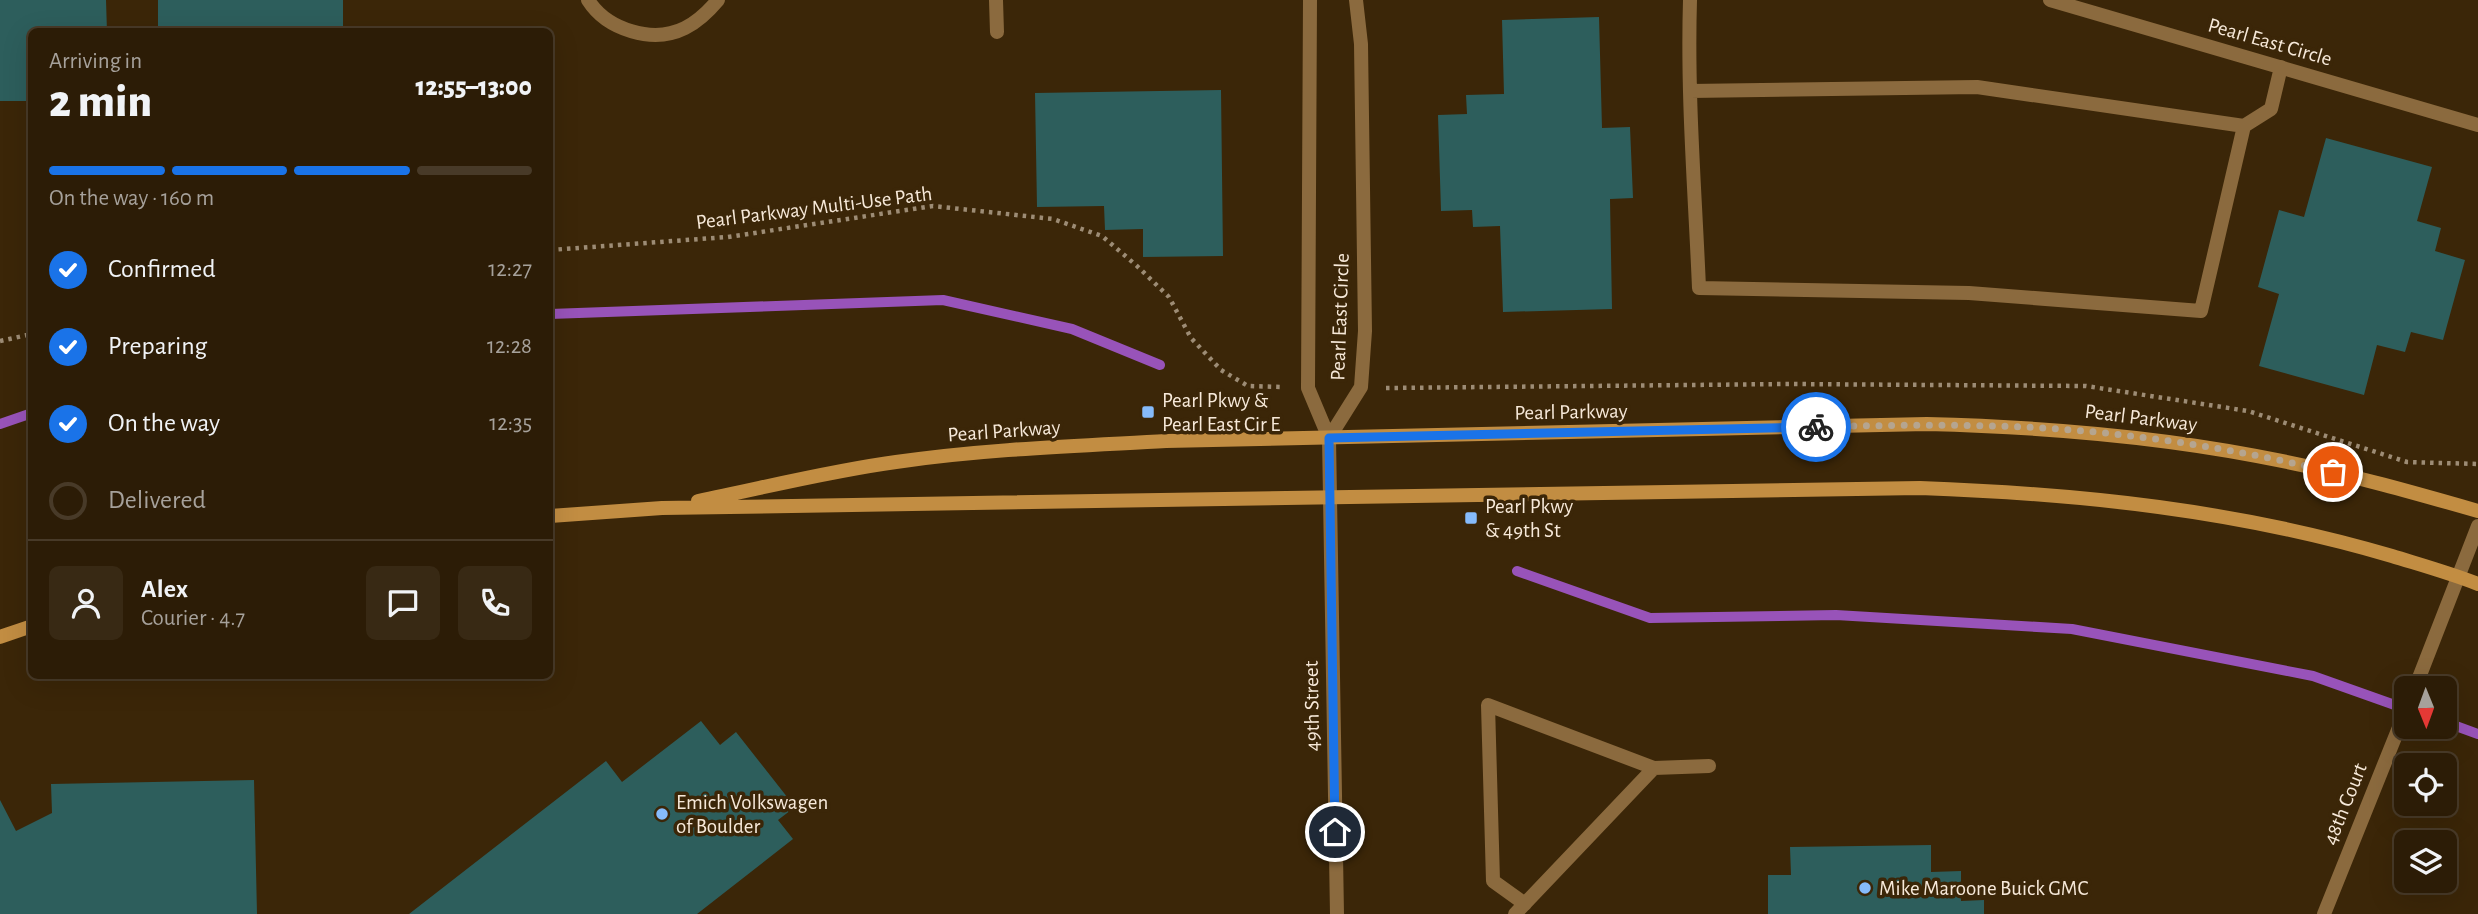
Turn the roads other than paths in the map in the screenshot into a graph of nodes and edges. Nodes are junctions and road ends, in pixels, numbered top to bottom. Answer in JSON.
{"nodes":[{"id":1,"x":588,"y":0,"type":"edge"},
{"id":2,"x":718,"y":0,"type":"edge"},
{"id":3,"x":996,"y":0,"type":"edge"},
{"id":4,"x":1310,"y":0,"type":"edge"},
{"id":5,"x":1356,"y":0,"type":"edge"},
{"id":6,"x":1690,"y":0,"type":"edge"},
{"id":7,"x":2050,"y":0,"type":"edge"},
{"id":8,"x":997,"y":32,"type":"dead end"},
{"id":9,"x":2281,"y":67,"type":"junction"},
{"id":10,"x":1690,"y":91,"type":"junction"},
{"id":11,"x":2478,"y":125,"type":"edge"},
{"id":12,"x":2244,"y":126,"type":"junction"},
{"id":13,"x":1329,"y":438,"type":"junction"},
{"id":14,"x":1329,"y":498,"type":"junction"},
{"id":15,"x":662,"y":508,"type":"junction"},
{"id":16,"x":2478,"y":511,"type":"edge"},
{"id":17,"x":553,"y":516,"type":"edge"},
{"id":18,"x":2478,"y":526,"type":"edge"},
{"id":19,"x":2460,"y":577,"type":"junction"},
{"id":20,"x":2478,"y":584,"type":"edge"},
{"id":21,"x":28,"y":627,"type":"edge"},
{"id":22,"x":0,"y":637,"type":"edge"},
{"id":23,"x":2420,"y":676,"type":"edge"},
{"id":24,"x":2395,"y":739,"type":"edge"},
{"id":25,"x":1709,"y":766,"type":"dead end"},
{"id":26,"x":1654,"y":768,"type":"junction"},
{"id":27,"x":1520,"y":909,"type":"edge"},
{"id":28,"x":1337,"y":914,"type":"edge"},
{"id":29,"x":2324,"y":914,"type":"edge"}],
"edges":[{"from":1,"to":2,"type":"street"},
{"from":3,"to":8,"type":"street"},
{"from":4,"to":13,"type":"street","name":"Pearl East Circle"},
{"from":5,"to":13,"type":"street","name":"Pearl East Circle"},
{"from":6,"to":10,"type":"street"},
{"from":7,"to":9,"type":"street","name":"Pearl East Circle"},
{"from":9,"to":11,"type":"street","name":"Pearl East Circle"},
{"from":9,"to":12,"type":"street"},
{"from":10,"to":12,"type":"street"},
{"from":10,"to":12,"type":"street"},
{"from":13,"to":14,"type":"street","name":"49th Street"},
{"from":13,"to":15,"type":"main road","name":"Pearl Parkway"},
{"from":13,"to":16,"type":"main road","name":"Pearl Parkway"},
{"from":14,"to":15,"type":"main road","name":"Pearl Parkway"},
{"from":14,"to":19,"type":"main road","name":"Pearl Parkway"},
{"from":14,"to":28,"type":"street","name":"49th Street"},
{"from":15,"to":17,"type":"main road","name":"Pearl Parkway"},
{"from":18,"to":19,"type":"street"},
{"from":19,"to":20,"type":"main road","name":"Pearl Parkway"},
{"from":19,"to":23,"type":"street"},
{"from":21,"to":22,"type":"main road"},
{"from":24,"to":29,"type":"street","name":"48th Court"},
{"from":25,"to":26,"type":"street"},
{"from":26,"to":27,"type":"street"},
{"from":26,"to":27,"type":"street"}]}
